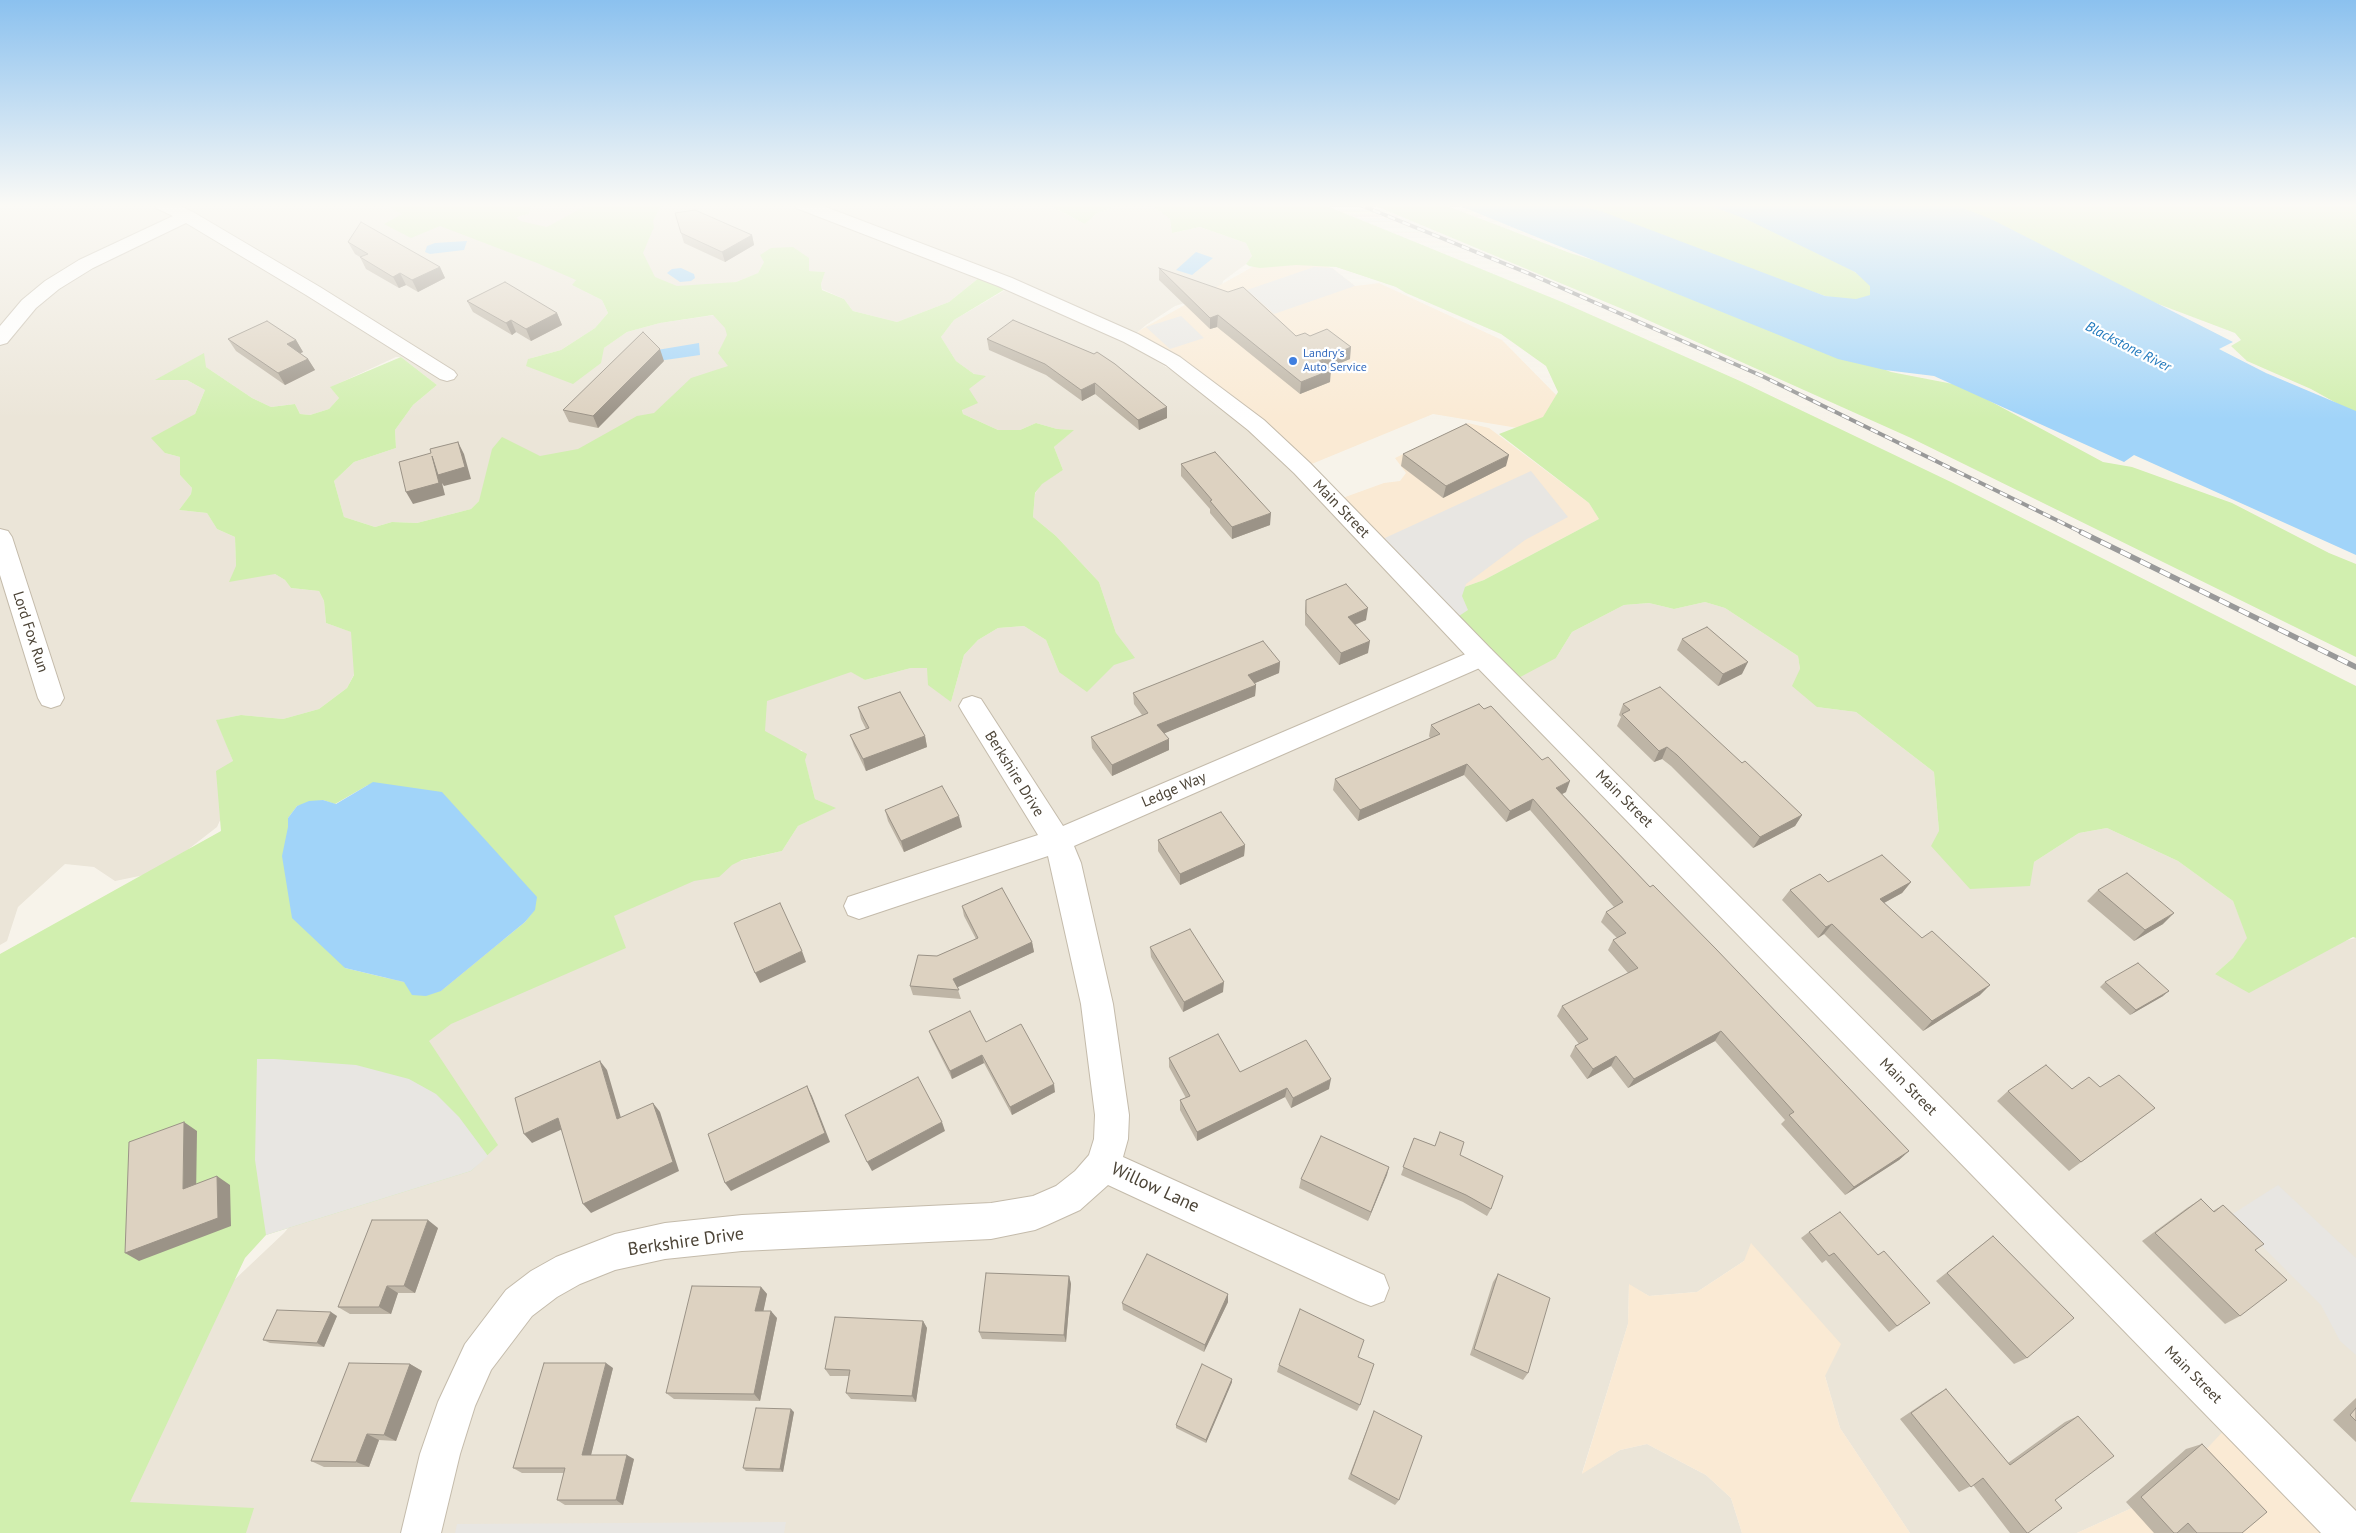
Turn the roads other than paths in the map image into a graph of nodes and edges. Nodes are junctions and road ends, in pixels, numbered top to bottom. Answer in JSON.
{"nodes":[{"id":1,"x":67,"y":276,"type":"edge"},
{"id":2,"x":288,"y":276,"type":"edge"},
{"id":3,"x":984,"y":276,"type":"edge"},
{"id":4,"x":0,"y":338,"type":"edge"},
{"id":5,"x":447,"y":375,"type":"dead end"},
{"id":6,"x":0,"y":538,"type":"edge"},
{"id":7,"x":1482,"y":656,"type":"junction"},
{"id":8,"x":50,"y":698,"type":"dead end"},
{"id":9,"x":972,"y":706,"type":"dead end"},
{"id":10,"x":1056,"y":841,"type":"junction"},
{"id":11,"x":859,"y":906,"type":"dead end"},
{"id":12,"x":1102,"y":1164,"type":"junction"},
{"id":13,"x":1371,"y":1288,"type":"dead end"},
{"id":14,"x":421,"y":1533,"type":"edge"},
{"id":15,"x":2349,"y":1533,"type":"edge"}],
"edges":[{"from":1,"to":4,"type":"street"},
{"from":2,"to":5,"type":"street"},
{"from":3,"to":7,"type":"street","name":"Main Street"},
{"from":6,"to":8,"type":"street","name":"Lord Fox Run"},
{"from":7,"to":10,"type":"street","name":"Ledge Way"},
{"from":7,"to":15,"type":"street","name":"Main Street"},
{"from":9,"to":10,"type":"street","name":"Berkshire Drive"},
{"from":10,"to":11,"type":"street","name":"Ledge Way"},
{"from":10,"to":12,"type":"street","name":"Willow Lane"},
{"from":12,"to":13,"type":"street","name":"Willow Lane"},
{"from":12,"to":14,"type":"street","name":"Berkshire Drive"}]}
